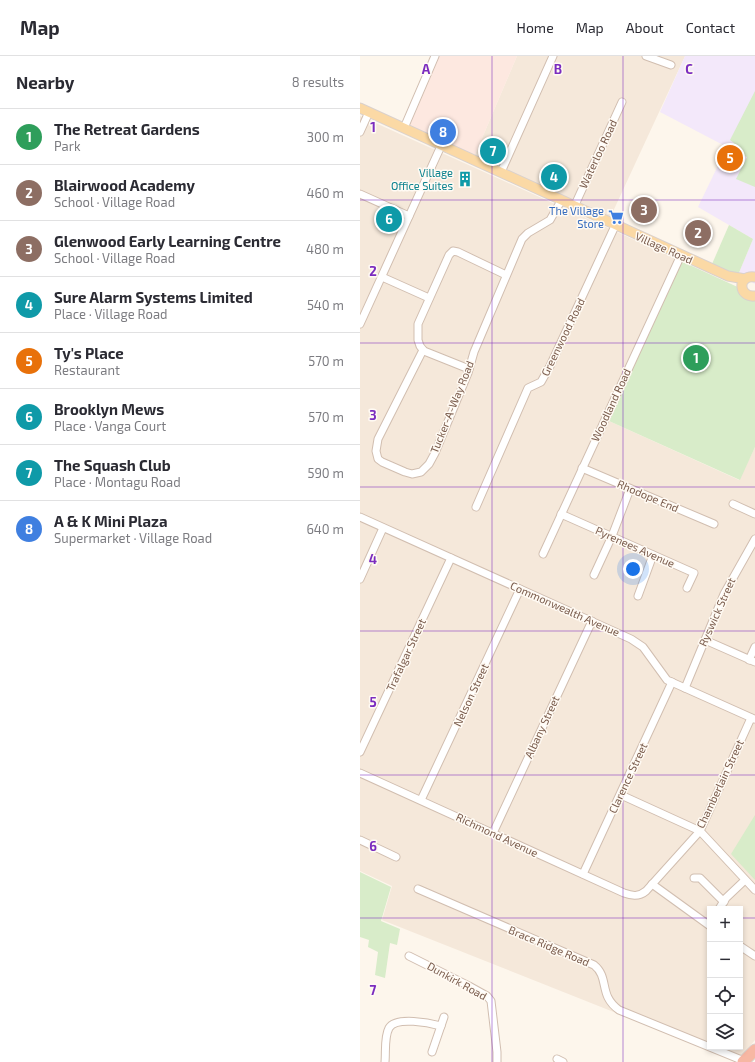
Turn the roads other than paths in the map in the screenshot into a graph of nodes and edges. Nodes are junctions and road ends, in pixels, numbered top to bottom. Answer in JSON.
{"nodes":[{"id":1,"x":435,"y":56,"type":"edge"},
{"id":2,"x":553,"y":56,"type":"edge"},
{"id":3,"x":559,"y":56,"type":"edge"},
{"id":4,"x":646,"y":56,"type":"edge"},
{"id":5,"x":656,"y":58,"type":"edge"},
{"id":6,"x":671,"y":65,"type":"dead end"},
{"id":7,"x":622,"y":102,"type":"dead end"},
{"id":8,"x":364,"y":110,"type":"edge"},
{"id":9,"x":404,"y":128,"type":"junction"},
{"id":10,"x":360,"y":132,"type":"edge"},
{"id":11,"x":441,"y":146,"type":"junction"},
{"id":12,"x":501,"y":172,"type":"junction"},
{"id":13,"x":360,"y":194,"type":"edge"},
{"id":14,"x":561,"y":201,"type":"junction"},
{"id":15,"x":574,"y":207,"type":"junction"},
{"id":16,"x":409,"y":216,"type":"junction"},
{"id":17,"x":615,"y":226,"type":"junction"},
{"id":18,"x":681,"y":255,"type":"junction"},
{"id":19,"x":506,"y":276,"type":"junction"},
{"id":20,"x":382,"y":277,"type":"junction"},
{"id":21,"x":755,"y":277,"type":"edge"},
{"id":22,"x":743,"y":284,"type":"junction"},
{"id":23,"x":755,"y":296,"type":"edge"},
{"id":24,"x":429,"y":298,"type":"junction"},
{"id":25,"x":360,"y":324,"type":"edge"},
{"id":26,"x":423,"y":350,"type":"junction"},
{"id":27,"x":469,"y":369,"type":"junction"},
{"id":28,"x":582,"y":468,"type":"junction"},
{"id":29,"x":630,"y":489,"type":"junction"},
{"id":30,"x":733,"y":504,"type":"dead end"},
{"id":31,"x":476,"y":507,"type":"dead end"},
{"id":32,"x":561,"y":514,"type":"junction"},
{"id":33,"x":755,"y":514,"type":"edge"},
{"id":34,"x":360,"y":517,"type":"edge"},
{"id":35,"x":714,"y":524,"type":"dead end"},
{"id":36,"x":383,"y":528,"type":"junction"},
{"id":37,"x":612,"y":536,"type":"junction"},
{"id":38,"x":754,"y":542,"type":"edge"},
{"id":39,"x":543,"y":554,"type":"dead end"},
{"id":40,"x":653,"y":555,"type":"junction"},
{"id":41,"x":451,"y":558,"type":"junction"},
{"id":42,"x":594,"y":575,"type":"dead end"},
{"id":43,"x":360,"y":579,"type":"edge"},
{"id":44,"x":687,"y":588,"type":"dead end"},
{"id":45,"x":520,"y":589,"type":"junction"},
{"id":46,"x":638,"y":596,"type":"dead end"},
{"id":47,"x":592,"y":621,"type":"junction"},
{"id":48,"x":705,"y":640,"type":"junction"},
{"id":49,"x":755,"y":647,"type":"edge"},
{"id":50,"x":752,"y":661,"type":"edge"},
{"id":51,"x":672,"y":682,"type":"junction"},
{"id":52,"x":685,"y":688,"type":"junction"},
{"id":53,"x":753,"y":719,"type":"edge"},
{"id":54,"x":360,"y":752,"type":"edge"},
{"id":55,"x":360,"y":773,"type":"edge"},
{"id":56,"x":621,"y":795,"type":"junction"},
{"id":57,"x":421,"y":800,"type":"junction"},
{"id":58,"x":700,"y":831,"type":"junction"},
{"id":59,"x":493,"y":833,"type":"junction"},
{"id":60,"x":360,"y":840,"type":"edge"},
{"id":61,"x":396,"y":857,"type":"dead end"},
{"id":62,"x":583,"y":874,"type":"junction"},
{"id":63,"x":694,"y":878,"type":"dead end"},
{"id":64,"x":745,"y":880,"type":"junction"},
{"id":65,"x":652,"y":884,"type":"junction"},
{"id":66,"x":418,"y":889,"type":"dead end"},
{"id":67,"x":755,"y":890,"type":"edge"},
{"id":68,"x":634,"y":896,"type":"joint"},
{"id":69,"x":724,"y":902,"type":"junction"},
{"id":70,"x":721,"y":906,"type":"edge"},
{"id":71,"x":707,"y":923,"type":"edge"},
{"id":72,"x":743,"y":948,"type":"edge"},
{"id":73,"x":409,"y":956,"type":"dead end"},
{"id":74,"x":755,"y":956,"type":"edge"},
{"id":75,"x":444,"y":1017,"type":"dead end"},
{"id":76,"x":441,"y":1026,"type":"junction"},
{"id":77,"x":755,"y":1050,"type":"edge"},
{"id":78,"x":432,"y":1052,"type":"dead end"},
{"id":79,"x":744,"y":1061,"type":"edge"},
{"id":80,"x":385,"y":1062,"type":"edge"},
{"id":81,"x":496,"y":1062,"type":"edge"}],
"edges":[{"from":1,"to":9,"type":"street"},
{"from":2,"to":3,"type":"street"},
{"from":2,"to":12,"type":"street"},
{"from":4,"to":5,"type":"street"},
{"from":5,"to":6,"type":"street"},
{"from":7,"to":15,"type":"street","name":"Waterloo Road"},
{"from":8,"to":9,"type":"main road","name":"Village Road"},
{"from":8,"to":10,"type":"street"},
{"from":9,"to":11,"type":"main road","name":"Village Road"},
{"from":11,"to":12,"type":"main road","name":"Village Road"},
{"from":11,"to":16,"type":"street"},
{"from":12,"to":14,"type":"main road","name":"Village Road"},
{"from":13,"to":16,"type":"street"},
{"from":14,"to":15,"type":"main road","name":"Village Road"},
{"from":14,"to":19,"type":"street","name":"Tucker-A-Way Road"},
{"from":15,"to":17,"type":"main road","name":"Village Road"},
{"from":16,"to":20,"type":"street"},
{"from":17,"to":18,"type":"main road","name":"Village Road"},
{"from":17,"to":31,"type":"street","name":"Greenwood Road"},
{"from":18,"to":22,"type":"main road","name":"Village Road"},
{"from":18,"to":28,"type":"street","name":"Woodland Road"},
{"from":19,"to":24,"type":"street"},
{"from":19,"to":27,"type":"street","name":"Tucker-A-Way Road"},
{"from":20,"to":24,"type":"street"},
{"from":20,"to":25,"type":"street"},
{"from":21,"to":22,"type":"main road"},
{"from":22,"to":23,"type":"main road","name":"Village Road"},
{"from":24,"to":26,"type":"street"},
{"from":26,"to":27,"type":"street"},
{"from":26,"to":27,"type":"street","name":"Tucker-A-Way Road"},
{"from":28,"to":29,"type":"street","name":"Rhodope End"},
{"from":28,"to":32,"type":"street","name":"Woodland Road"},
{"from":29,"to":35,"type":"street","name":"Rhodope End"},
{"from":29,"to":37,"type":"street"},
{"from":30,"to":33,"type":"street"},
{"from":32,"to":37,"type":"street","name":"Pyrenees Avenue"},
{"from":32,"to":39,"type":"street","name":"Woodland Road"},
{"from":34,"to":36,"type":"street","name":"Commonwealth Avenue"},
{"from":36,"to":41,"type":"street","name":"Commonwealth Avenue"},
{"from":36,"to":43,"type":"street"},
{"from":37,"to":40,"type":"street","name":"Pyrenees Avenue"},
{"from":37,"to":42,"type":"street"},
{"from":38,"to":48,"type":"street","name":"Ryswick Street"},
{"from":40,"to":44,"type":"street","name":"Pyrenees Avenue"},
{"from":40,"to":46,"type":"street"},
{"from":41,"to":45,"type":"street","name":"Commonwealth Avenue"},
{"from":41,"to":54,"type":"street","name":"Trafalgar Street"},
{"from":45,"to":47,"type":"street","name":"Commonwealth Avenue"},
{"from":45,"to":57,"type":"street","name":"Nelson Street"},
{"from":47,"to":51,"type":"street","name":"Commonwealth Avenue"},
{"from":47,"to":59,"type":"street","name":"Albany Street"},
{"from":48,"to":50,"type":"street"},
{"from":48,"to":52,"type":"street","name":"Ryswick Street"},
{"from":49,"to":50,"type":"street"},
{"from":51,"to":52,"type":"street","name":"Commonwealth Avenue"},
{"from":51,"to":56,"type":"street","name":"Clarence Street"},
{"from":52,"to":53,"type":"street","name":"Commonwealth Avenue"},
{"from":53,"to":58,"type":"street","name":"Chamberlain Street"},
{"from":55,"to":57,"type":"street","name":"Richmond Avenue"},
{"from":56,"to":58,"type":"street"},
{"from":56,"to":62,"type":"street","name":"Clarence Street"},
{"from":57,"to":59,"type":"street","name":"Richmond Avenue"},
{"from":58,"to":64,"type":"street"},
{"from":58,"to":65,"type":"street","name":"Chamberlain Street"},
{"from":59,"to":62,"type":"street","name":"Richmond Avenue"},
{"from":60,"to":61,"type":"street"},
{"from":62,"to":68,"type":"street","name":"Richmond Avenue"},
{"from":63,"to":69,"type":"street"},
{"from":64,"to":67,"type":"street"},
{"from":64,"to":69,"type":"street"},
{"from":65,"to":68,"type":"street","name":"Chamberlain Street"},
{"from":65,"to":71,"type":"street"},
{"from":66,"to":79,"type":"street","name":"Brace Ridge Road"},
{"from":69,"to":70,"type":"street"},
{"from":72,"to":74,"type":"street"},
{"from":73,"to":81,"type":"street","name":"Dunkirk Road"},
{"from":75,"to":76,"type":"street"},
{"from":76,"to":78,"type":"street"},
{"from":76,"to":80,"type":"street"},
{"from":77,"to":79,"type":"highway"}]}
